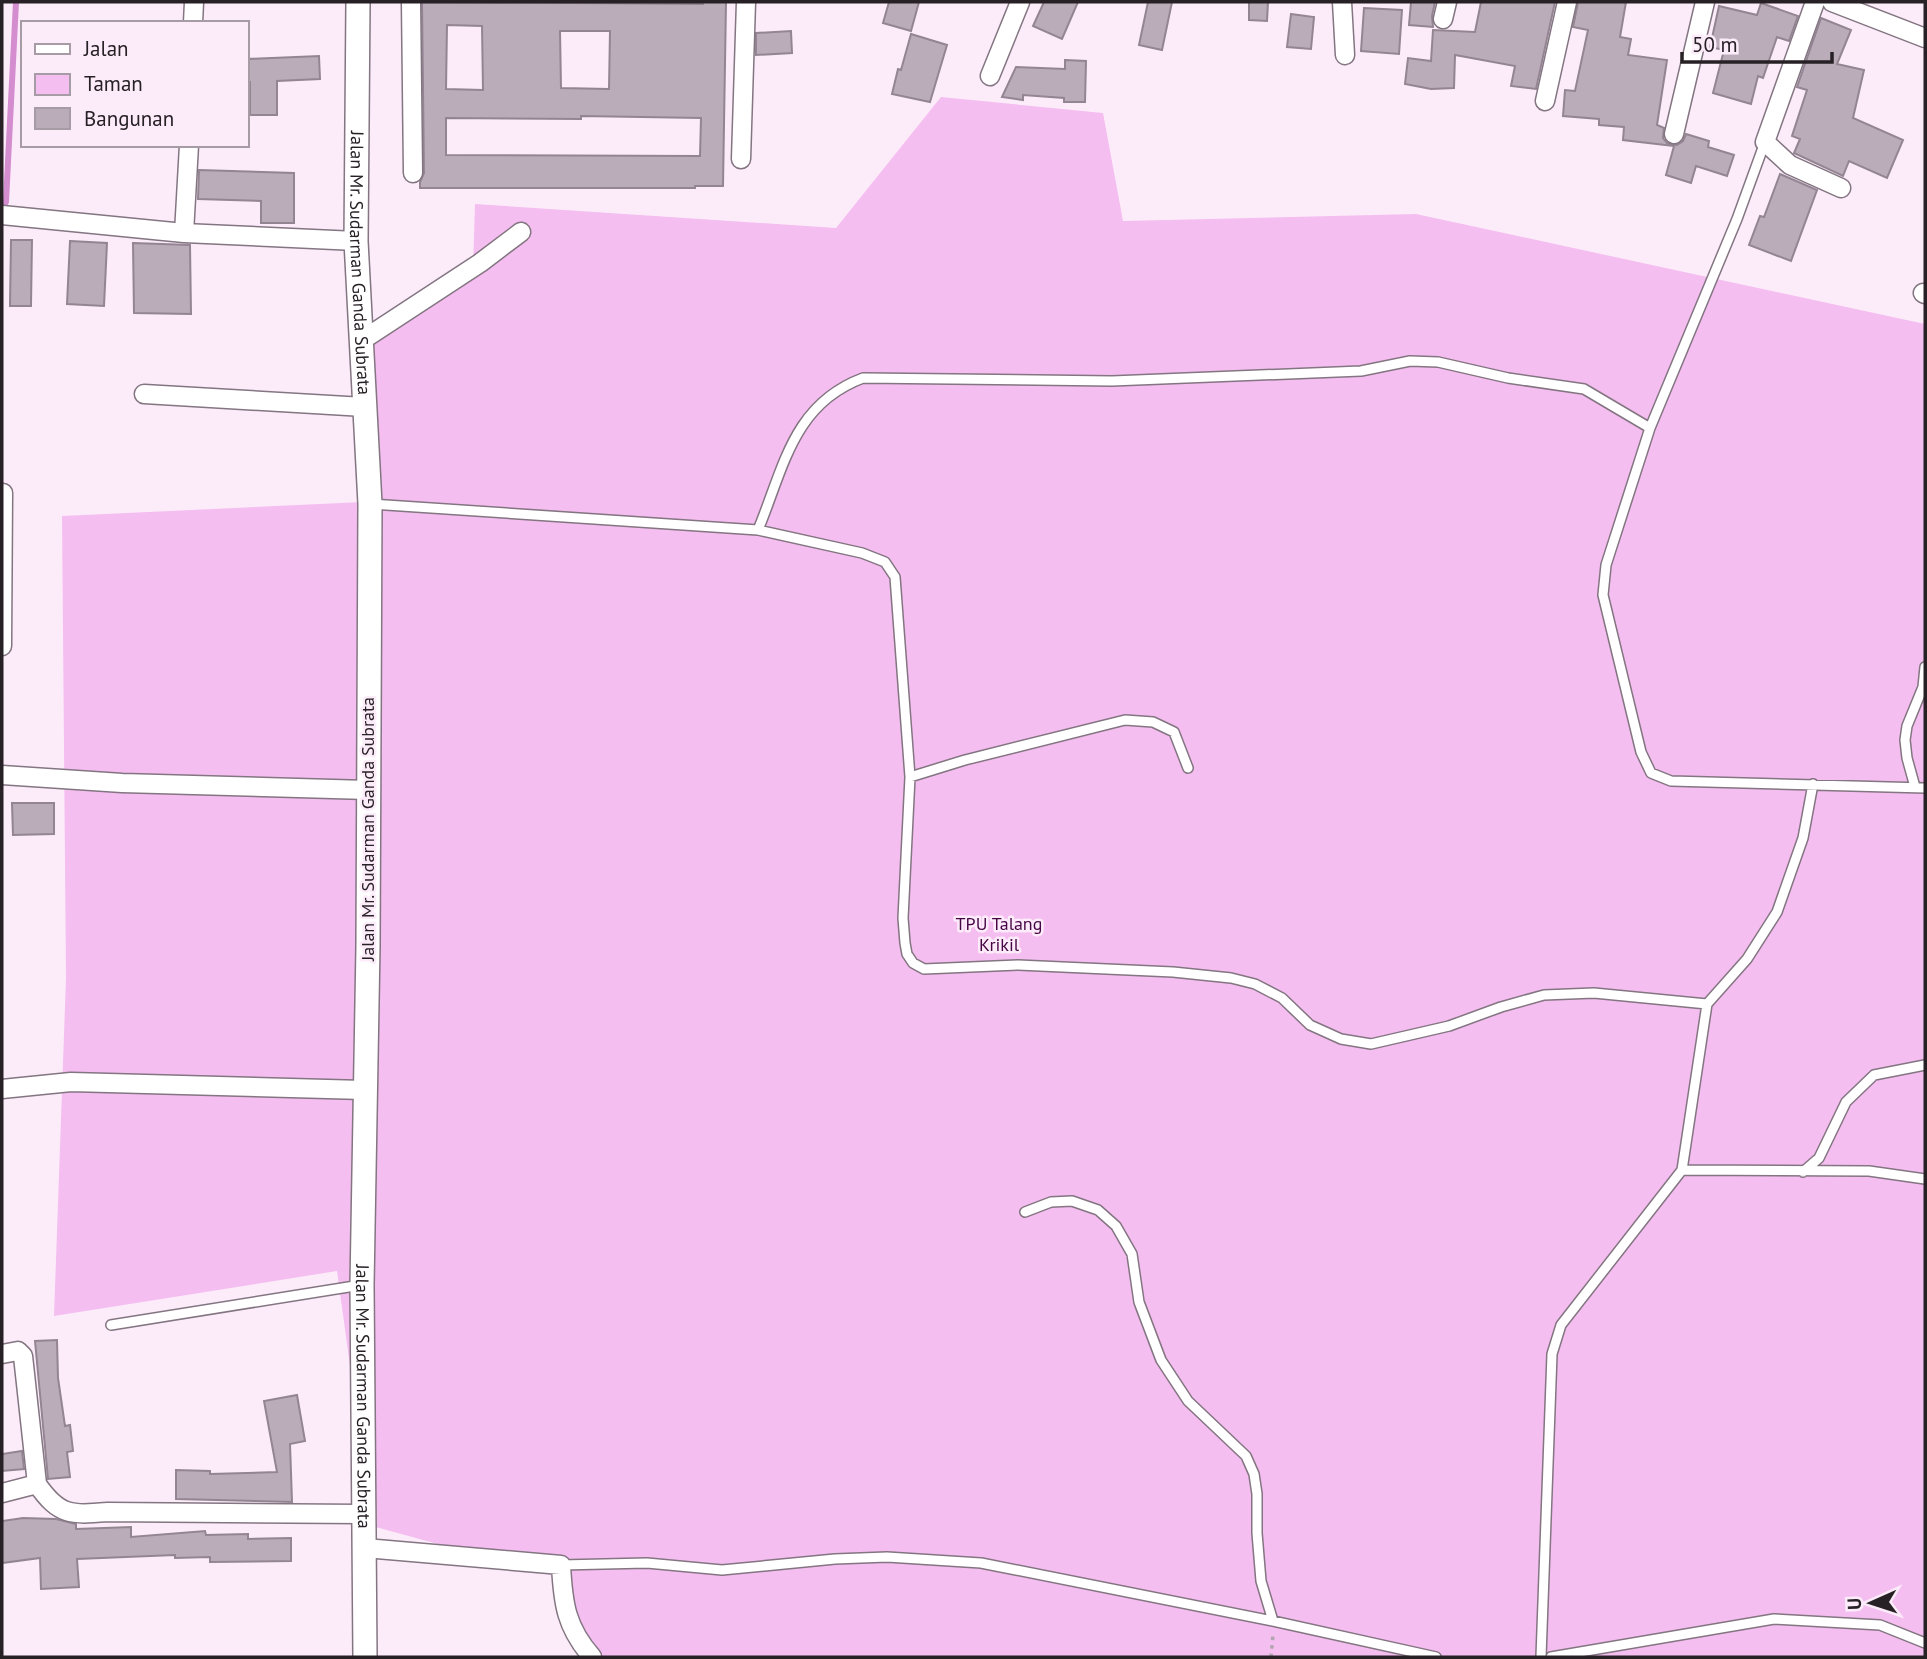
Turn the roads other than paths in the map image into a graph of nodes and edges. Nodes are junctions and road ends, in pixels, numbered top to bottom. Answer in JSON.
{"nodes":[{"id":1,"x":194,"y":2,"type":"edge"},
{"id":2,"x":358,"y":2,"type":"edge"},
{"id":3,"x":411,"y":2,"type":"edge"},
{"id":4,"x":746,"y":2,"type":"edge"},
{"id":5,"x":1020,"y":2,"type":"edge"},
{"id":6,"x":1342,"y":2,"type":"edge"},
{"id":7,"x":1567,"y":2,"type":"edge"},
{"id":8,"x":1705,"y":2,"type":"edge"},
{"id":9,"x":1815,"y":2,"type":"edge"},
{"id":10,"x":1832,"y":2,"type":"edge"},
{"id":11,"x":193,"y":21,"type":"edge"},
{"id":12,"x":1925,"y":38,"type":"edge"},
{"id":13,"x":1345,"y":55,"type":"dead end"},
{"id":14,"x":990,"y":76,"type":"dead end"},
{"id":15,"x":1545,"y":101,"type":"dead end"},
{"id":16,"x":1674,"y":134,"type":"dead end"},
{"id":17,"x":1765,"y":142,"type":"junction"},
{"id":18,"x":189,"y":147,"type":"edge"},
{"id":19,"x":741,"y":159,"type":"dead end"},
{"id":20,"x":413,"y":173,"type":"dead end"},
{"id":21,"x":1840,"y":188,"type":"dead end"},
{"id":22,"x":10,"y":216,"type":"edge"},
{"id":23,"x":521,"y":232,"type":"dead end"},
{"id":24,"x":184,"y":233,"type":"junction"},
{"id":25,"x":356,"y":242,"type":"junction"},
{"id":26,"x":361,"y":341,"type":"junction"},
{"id":27,"x":144,"y":394,"type":"dead end"},
{"id":28,"x":364,"y":407,"type":"junction"},
{"id":29,"x":1650,"y":428,"type":"junction"},
{"id":30,"x":3,"y":493,"type":"edge"},
{"id":31,"x":370,"y":504,"type":"junction"},
{"id":32,"x":758,"y":530,"type":"junction"},
{"id":33,"x":2,"y":533,"type":"edge"},
{"id":34,"x":2,"y":646,"type":"edge"},
{"id":35,"x":1925,"y":667,"type":"edge"},
{"id":36,"x":1188,"y":768,"type":"dead end"},
{"id":37,"x":2,"y":775,"type":"edge"},
{"id":38,"x":909,"y":777,"type":"junction"},
{"id":39,"x":1813,"y":784,"type":"junction"},
{"id":40,"x":1920,"y":788,"type":"edge"},
{"id":41,"x":368,"y":790,"type":"junction"},
{"id":42,"x":1707,"y":1004,"type":"junction"},
{"id":43,"x":1925,"y":1065,"type":"edge"},
{"id":44,"x":2,"y":1089,"type":"edge"},
{"id":45,"x":364,"y":1090,"type":"junction"},
{"id":46,"x":1682,"y":1170,"type":"junction"},
{"id":47,"x":1803,"y":1172,"type":"junction"},
{"id":48,"x":1925,"y":1179,"type":"edge"},
{"id":49,"x":1025,"y":1212,"type":"dead end"},
{"id":50,"x":362,"y":1285,"type":"junction"},
{"id":51,"x":111,"y":1325,"type":"dead end"},
{"id":52,"x":2,"y":1354,"type":"edge"},
{"id":53,"x":37,"y":1484,"type":"junction"},
{"id":54,"x":2,"y":1493,"type":"edge"},
{"id":55,"x":363,"y":1514,"type":"junction"},
{"id":56,"x":365,"y":1548,"type":"junction"},
{"id":57,"x":561,"y":1565,"type":"junction"},
{"id":58,"x":1272,"y":1621,"type":"junction"},
{"id":59,"x":1925,"y":1643,"type":"edge"},
{"id":60,"x":365,"y":1657,"type":"edge"},
{"id":61,"x":592,"y":1657,"type":"edge"},
{"id":62,"x":1436,"y":1657,"type":"edge"},
{"id":63,"x":1541,"y":1657,"type":"edge"},
{"id":64,"x":1551,"y":1657,"type":"edge"}],
"edges":[{"from":1,"to":11,"type":"street"},
{"from":2,"to":25,"type":"street","name":"Jalan Mr. Sudarman Ganda Subrata"},
{"from":3,"to":20,"type":"street"},
{"from":4,"to":19,"type":"street"},
{"from":5,"to":14,"type":"street"},
{"from":6,"to":13,"type":"street"},
{"from":7,"to":15,"type":"street"},
{"from":8,"to":16,"type":"street"},
{"from":9,"to":17,"type":"street"},
{"from":10,"to":12,"type":"street"},
{"from":17,"to":21,"type":"street"},
{"from":17,"to":29,"type":"lane"},
{"from":18,"to":24,"type":"street"},
{"from":22,"to":24,"type":"street"},
{"from":23,"to":26,"type":"street"},
{"from":24,"to":25,"type":"street"},
{"from":25,"to":26,"type":"street","name":"Jalan Mr. Sudarman Ganda Subrata"},
{"from":26,"to":28,"type":"street","name":"Jalan Mr. Sudarman Ganda Subrata"},
{"from":27,"to":28,"type":"street"},
{"from":28,"to":31,"type":"street","name":"Jalan Mr. Sudarman Ganda Subrata"},
{"from":29,"to":32,"type":"lane"},
{"from":29,"to":39,"type":"lane"},
{"from":30,"to":33,"type":"street"},
{"from":31,"to":32,"type":"lane"},
{"from":31,"to":41,"type":"street","name":"Jalan Mr. Sudarman Ganda Subrata"},
{"from":32,"to":38,"type":"lane"},
{"from":33,"to":34,"type":"street"},
{"from":35,"to":40,"type":"lane"},
{"from":36,"to":38,"type":"lane"},
{"from":37,"to":41,"type":"street"},
{"from":38,"to":42,"type":"lane"},
{"from":39,"to":40,"type":"lane"},
{"from":39,"to":42,"type":"lane"},
{"from":41,"to":45,"type":"street","name":"Jalan Mr. Sudarman Ganda Subrata"},
{"from":42,"to":46,"type":"lane"},
{"from":43,"to":47,"type":"lane"},
{"from":44,"to":45,"type":"street"},
{"from":45,"to":50,"type":"street","name":"Jalan Mr. Sudarman Ganda Subrata"},
{"from":46,"to":47,"type":"lane"},
{"from":46,"to":63,"type":"lane"},
{"from":47,"to":48,"type":"lane"},
{"from":49,"to":58,"type":"lane"},
{"from":50,"to":51,"type":"lane"},
{"from":50,"to":55,"type":"street","name":"Jalan Mr. Sudarman Ganda Subrata"},
{"from":52,"to":53,"type":"street"},
{"from":53,"to":54,"type":"street"},
{"from":53,"to":55,"type":"street"},
{"from":55,"to":56,"type":"street","name":"Jalan Mr. Sudarman Ganda Subrata"},
{"from":56,"to":57,"type":"street"},
{"from":56,"to":60,"type":"street","name":"Jalan Mr. Sudarman Ganda Subrata"},
{"from":57,"to":58,"type":"lane"},
{"from":57,"to":61,"type":"street"},
{"from":58,"to":62,"type":"lane"},
{"from":59,"to":64,"type":"lane"}]}
